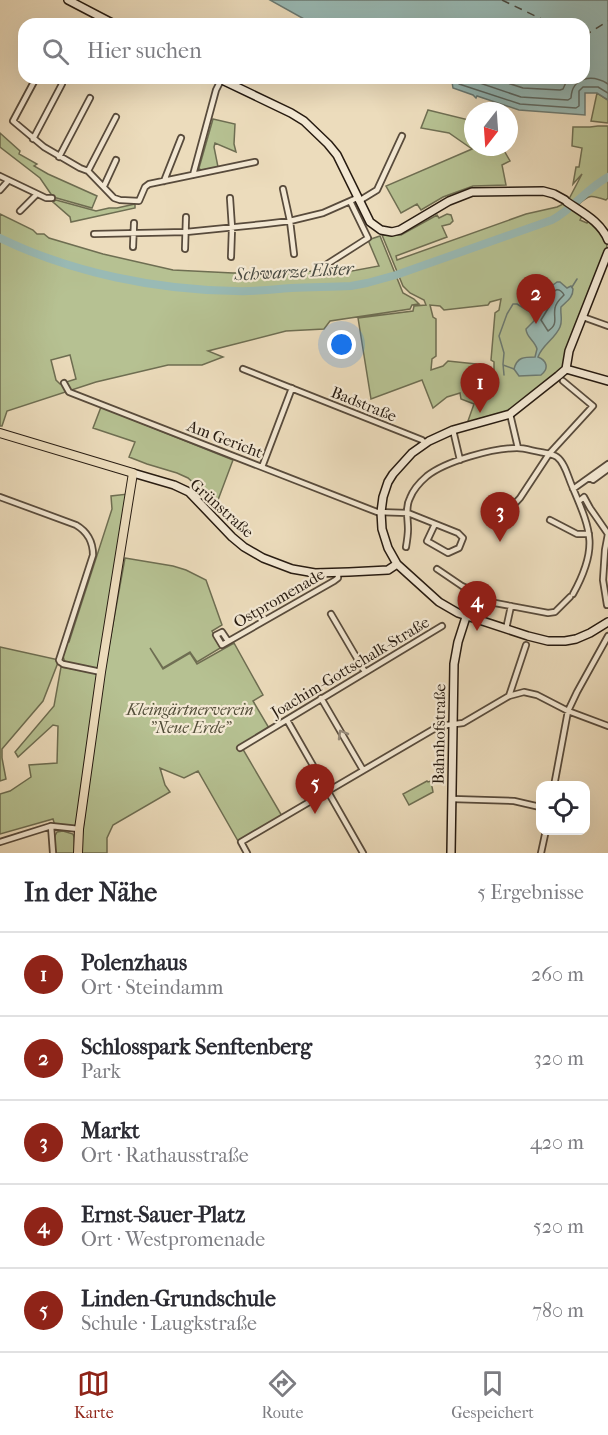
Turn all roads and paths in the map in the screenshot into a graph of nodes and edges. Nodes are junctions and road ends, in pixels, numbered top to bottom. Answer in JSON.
{"nodes":[{"id":1,"x":68,"y":0,"type":"edge"},
{"id":2,"x":88,"y":0,"type":"edge"},
{"id":3,"x":84,"y":8,"type":"junction"},
{"id":4,"x":103,"y":18,"type":"edge"},
{"id":5,"x":33,"y":84,"type":"edge"},
{"id":6,"x":62,"y":84,"type":"dead end"},
{"id":7,"x":218,"y":84,"type":"edge"},
{"id":8,"x":229,"y":84,"type":"edge"},
{"id":9,"x":90,"y":98,"type":"dead end"},
{"id":10,"x":8,"y":116,"type":"dead end"},
{"id":11,"x":116,"y":117,"type":"dead end"},
{"id":12,"x":13,"y":121,"type":"junction"},
{"id":13,"x":402,"y":136,"type":"dead end"},
{"id":14,"x":181,"y":138,"type":"dead end"},
{"id":15,"x":33,"y":139,"type":"junction"},
{"id":16,"x":59,"y":157,"type":"junction"},
{"id":17,"x":116,"y":160,"type":"dead end"},
{"id":18,"x":255,"y":162,"type":"dead end"},
{"id":19,"x":88,"y":171,"type":"junction"},
{"id":20,"x":194,"y":174,"type":"junction"},
{"id":21,"x":0,"y":176,"type":"edge"},
{"id":22,"x":8,"y":181,"type":"junction"},
{"id":23,"x":164,"y":181,"type":"junction"},
{"id":24,"x":104,"y":186,"type":"junction"},
{"id":25,"x":283,"y":189,"type":"dead end"},
{"id":26,"x":0,"y":190,"type":"edge"},
{"id":27,"x":37,"y":194,"type":"junction"},
{"id":28,"x":52,"y":198,"type":"dead end"},
{"id":29,"x":230,"y":198,"type":"dead end"},
{"id":30,"x":355,"y":200,"type":"junction"},
{"id":31,"x":20,"y":212,"type":"dead end"},
{"id":32,"x":186,"y":217,"type":"dead end"},
{"id":33,"x":290,"y":221,"type":"junction"},
{"id":34,"x":134,"y":223,"type":"dead end"},
{"id":35,"x":232,"y":228,"type":"junction"},
{"id":36,"x":186,"y":231,"type":"junction"},
{"id":37,"x":134,"y":233,"type":"junction"},
{"id":38,"x":94,"y":234,"type":"dead end"},
{"id":39,"x":608,"y":240,"type":"edge"},
{"id":40,"x":133,"y":247,"type":"dead end"},
{"id":41,"x":185,"y":249,"type":"dead end"},
{"id":42,"x":608,"y":252,"type":"edge"},
{"id":43,"x":294,"y":255,"type":"dead end"},
{"id":44,"x":231,"y":257,"type":"dead end"},
{"id":45,"x":321,"y":268,"type":"dead end"},
{"id":46,"x":583,"y":317,"type":"junction"},
{"id":47,"x":608,"y":326,"type":"edge"},
{"id":48,"x":243,"y":369,"type":"dead end"},
{"id":49,"x":566,"y":369,"type":"junction"},
{"id":50,"x":563,"y":381,"type":"dead end"},
{"id":51,"x":608,"y":381,"type":"edge"},
{"id":52,"x":64,"y":383,"type":"dead end"},
{"id":53,"x":292,"y":388,"type":"junction"},
{"id":54,"x":510,"y":414,"type":"junction"},
{"id":55,"x":453,"y":430,"type":"junction"},
{"id":56,"x":0,"y":433,"type":"edge"},
{"id":57,"x":426,"y":443,"type":"junction"},
{"id":58,"x":518,"y":448,"type":"junction"},
{"id":59,"x":549,"y":454,"type":"junction"},
{"id":60,"x":460,"y":460,"type":"junction"},
{"id":61,"x":262,"y":466,"type":"junction"},
{"id":62,"x":608,"y":466,"type":"edge"},
{"id":63,"x":133,"y":473,"type":"junction"},
{"id":64,"x":573,"y":489,"type":"junction"},
{"id":65,"x":0,"y":497,"type":"edge"},
{"id":66,"x":579,"y":501,"type":"junction"},
{"id":67,"x":381,"y":512,"type":"junction"},
{"id":68,"x":408,"y":513,"type":"junction"},
{"id":69,"x":506,"y":513,"type":"dead end"},
{"id":70,"x":550,"y":520,"type":"dead end"},
{"id":71,"x":435,"y":524,"type":"junction"},
{"id":72,"x":589,"y":534,"type":"junction"},
{"id":73,"x":608,"y":534,"type":"edge"},
{"id":74,"x":406,"y":548,"type":"dead end"},
{"id":75,"x":397,"y":564,"type":"junction"},
{"id":76,"x":437,"y":569,"type":"dead end"},
{"id":77,"x":338,"y":572,"type":"junction"},
{"id":78,"x":478,"y":593,"type":"dead end"},
{"id":79,"x":495,"y":603,"type":"dead end"},
{"id":80,"x":606,"y":605,"type":"dead end"},
{"id":81,"x":511,"y":606,"type":"junction"},
{"id":82,"x":330,"y":614,"type":"dead end"},
{"id":83,"x":466,"y":617,"type":"junction"},
{"id":84,"x":608,"y":622,"type":"edge"},
{"id":85,"x":442,"y":626,"type":"dead end"},
{"id":86,"x":506,"y":629,"type":"junction"},
{"id":87,"x":608,"y":636,"type":"edge"},
{"id":88,"x":228,"y":641,"type":"dead end"},
{"id":89,"x":526,"y":645,"type":"dead end"},
{"id":90,"x":101,"y":672,"type":"junction"},
{"id":91,"x":365,"y":672,"type":"junction"},
{"id":92,"x":509,"y":696,"type":"junction"},
{"id":93,"x":321,"y":698,"type":"junction"},
{"id":94,"x":568,"y":711,"type":"junction"},
{"id":95,"x":287,"y":720,"type":"junction"},
{"id":96,"x":453,"y":724,"type":"junction"},
{"id":97,"x":608,"y":726,"type":"edge"},
{"id":98,"x":240,"y":748,"type":"dead end"},
{"id":99,"x":363,"y":770,"type":"junction"},
{"id":100,"x":555,"y":781,"type":"edge"},
{"id":101,"x":327,"y":791,"type":"junction"},
{"id":102,"x":452,"y":799,"type":"junction"},
{"id":103,"x":536,"y":806,"type":"edge"},
{"id":104,"x":51,"y":826,"type":"junction"},
{"id":105,"x":79,"y":829,"type":"junction"},
{"id":106,"x":545,"y":835,"type":"edge"},
{"id":107,"x":0,"y":842,"type":"edge"},
{"id":108,"x":53,"y":853,"type":"edge"},
{"id":109,"x":78,"y":853,"type":"edge"},
{"id":110,"x":247,"y":853,"type":"edge"},
{"id":111,"x":363,"y":853,"type":"edge"},
{"id":112,"x":451,"y":853,"type":"edge"},
{"id":113,"x":542,"y":853,"type":"edge"}],
"edges":[{"from":1,"to":3,"type":"street"},
{"from":2,"to":3,"type":"street"},
{"from":3,"to":4,"type":"street"},
{"from":5,"to":12,"type":"street"},
{"from":6,"to":15,"type":"street"},
{"from":7,"to":20,"type":"street"},
{"from":8,"to":30,"type":"street"},
{"from":9,"to":16,"type":"street"},
{"from":10,"to":12,"type":"street"},
{"from":11,"to":19,"type":"street"},
{"from":12,"to":15,"type":"street"},
{"from":13,"to":30,"type":"street"},
{"from":14,"to":23,"type":"street"},
{"from":15,"to":16,"type":"street"},
{"from":16,"to":19,"type":"street"},
{"from":17,"to":24,"type":"street"},
{"from":18,"to":20,"type":"street"},
{"from":19,"to":24,"type":"street"},
{"from":20,"to":23,"type":"street"},
{"from":21,"to":22,"type":"street"},
{"from":22,"to":26,"type":"street"},
{"from":22,"to":27,"type":"street"},
{"from":23,"to":24,"type":"street"},
{"from":25,"to":33,"type":"street"},
{"from":27,"to":28,"type":"street"},
{"from":27,"to":31,"type":"street"},
{"from":29,"to":35,"type":"street"},
{"from":30,"to":33,"type":"street"},
{"from":30,"to":39,"type":"street"},
{"from":30,"to":45,"type":"street"},
{"from":32,"to":36,"type":"street"},
{"from":33,"to":35,"type":"street"},
{"from":33,"to":43,"type":"street"},
{"from":34,"to":37,"type":"street"},
{"from":35,"to":36,"type":"street"},
{"from":35,"to":44,"type":"street"},
{"from":36,"to":37,"type":"street"},
{"from":36,"to":41,"type":"street"},
{"from":37,"to":38,"type":"street"},
{"from":37,"to":40,"type":"street"},
{"from":42,"to":46,"type":"street"},
{"from":46,"to":47,"type":"street"},
{"from":46,"to":49,"type":"street"},
{"from":48,"to":53,"type":"street","name":"Badstraße"},
{"from":49,"to":51,"type":"street"},
{"from":49,"to":54,"type":"street"},
{"from":50,"to":59,"type":"street"},
{"from":52,"to":61,"type":"street","name":"Am Gericht"},
{"from":53,"to":57,"type":"street","name":"Badstraße"},
{"from":53,"to":61,"type":"street"},
{"from":54,"to":55,"type":"street"},
{"from":54,"to":58,"type":"street"},
{"from":55,"to":57,"type":"street"},
{"from":55,"to":60,"type":"street"},
{"from":56,"to":63,"type":"main road"},
{"from":57,"to":67,"type":"street"},
{"from":58,"to":59,"type":"street"},
{"from":58,"to":60,"type":"street"},
{"from":59,"to":64,"type":"street"},
{"from":59,"to":69,"type":"street"},
{"from":60,"to":68,"type":"street"},
{"from":61,"to":67,"type":"street","name":"Am Gericht"},
{"from":62,"to":64,"type":"street"},
{"from":63,"to":77,"type":"street","name":"Grünstraße"},
{"from":63,"to":90,"type":"main road"},
{"from":64,"to":66,"type":"street"},
{"from":65,"to":90,"type":"street"},
{"from":66,"to":72,"type":"street"},
{"from":66,"to":73,"type":"street"},
{"from":67,"to":68,"type":"street","name":"Am Gericht"},
{"from":67,"to":75,"type":"street"},
{"from":68,"to":71,"type":"street"},
{"from":68,"to":74,"type":"street"},
{"from":70,"to":72,"type":"street"},
{"from":71,"to":71,"type":"street"},
{"from":72,"to":81,"type":"street"},
{"from":73,"to":80,"type":"street"},
{"from":75,"to":77,"type":"street","name":"Grünstraße"},
{"from":75,"to":83,"type":"street"},
{"from":76,"to":78,"type":"street"},
{"from":77,"to":88,"type":"street","name":"Ostpromenade"},
{"from":79,"to":81,"type":"street"},
{"from":81,"to":86,"type":"street"},
{"from":82,"to":91,"type":"street"},
{"from":83,"to":86,"type":"street"},
{"from":83,"to":96,"type":"street","name":"Bahnhofstraße"},
{"from":84,"to":86,"type":"street"},
{"from":85,"to":91,"type":"street","name":"Joachim-Gottschalk-Straße"},
{"from":87,"to":94,"type":"street"},
{"from":89,"to":92,"type":"street"},
{"from":90,"to":105,"type":"main road"},
{"from":91,"to":93,"type":"street","name":"Joachim-Gottschalk-Straße"},
{"from":92,"to":94,"type":"street"},
{"from":92,"to":96,"type":"street"},
{"from":93,"to":95,"type":"street","name":"Joachim-Gottschalk-Straße"},
{"from":99,"to":93,"type":"street","one_way":true},
{"from":94,"to":97,"type":"street"},
{"from":94,"to":100,"type":"street"},
{"from":95,"to":98,"type":"street","name":"Joachim-Gottschalk-Straße"},
{"from":95,"to":101,"type":"street"},
{"from":96,"to":99,"type":"street"},
{"from":96,"to":102,"type":"street","name":"Bahnhofstraße"},
{"from":99,"to":101,"type":"street"},
{"from":101,"to":110,"type":"street"},
{"from":101,"to":111,"type":"street"},
{"from":102,"to":103,"type":"street"},
{"from":102,"to":112,"type":"street","name":"Bahnhofstraße"},
{"from":104,"to":105,"type":"street"},
{"from":104,"to":107,"type":"street"},
{"from":104,"to":108,"type":"street"},
{"from":105,"to":109,"type":"main road"},
{"from":106,"to":113,"type":"street"}]}
